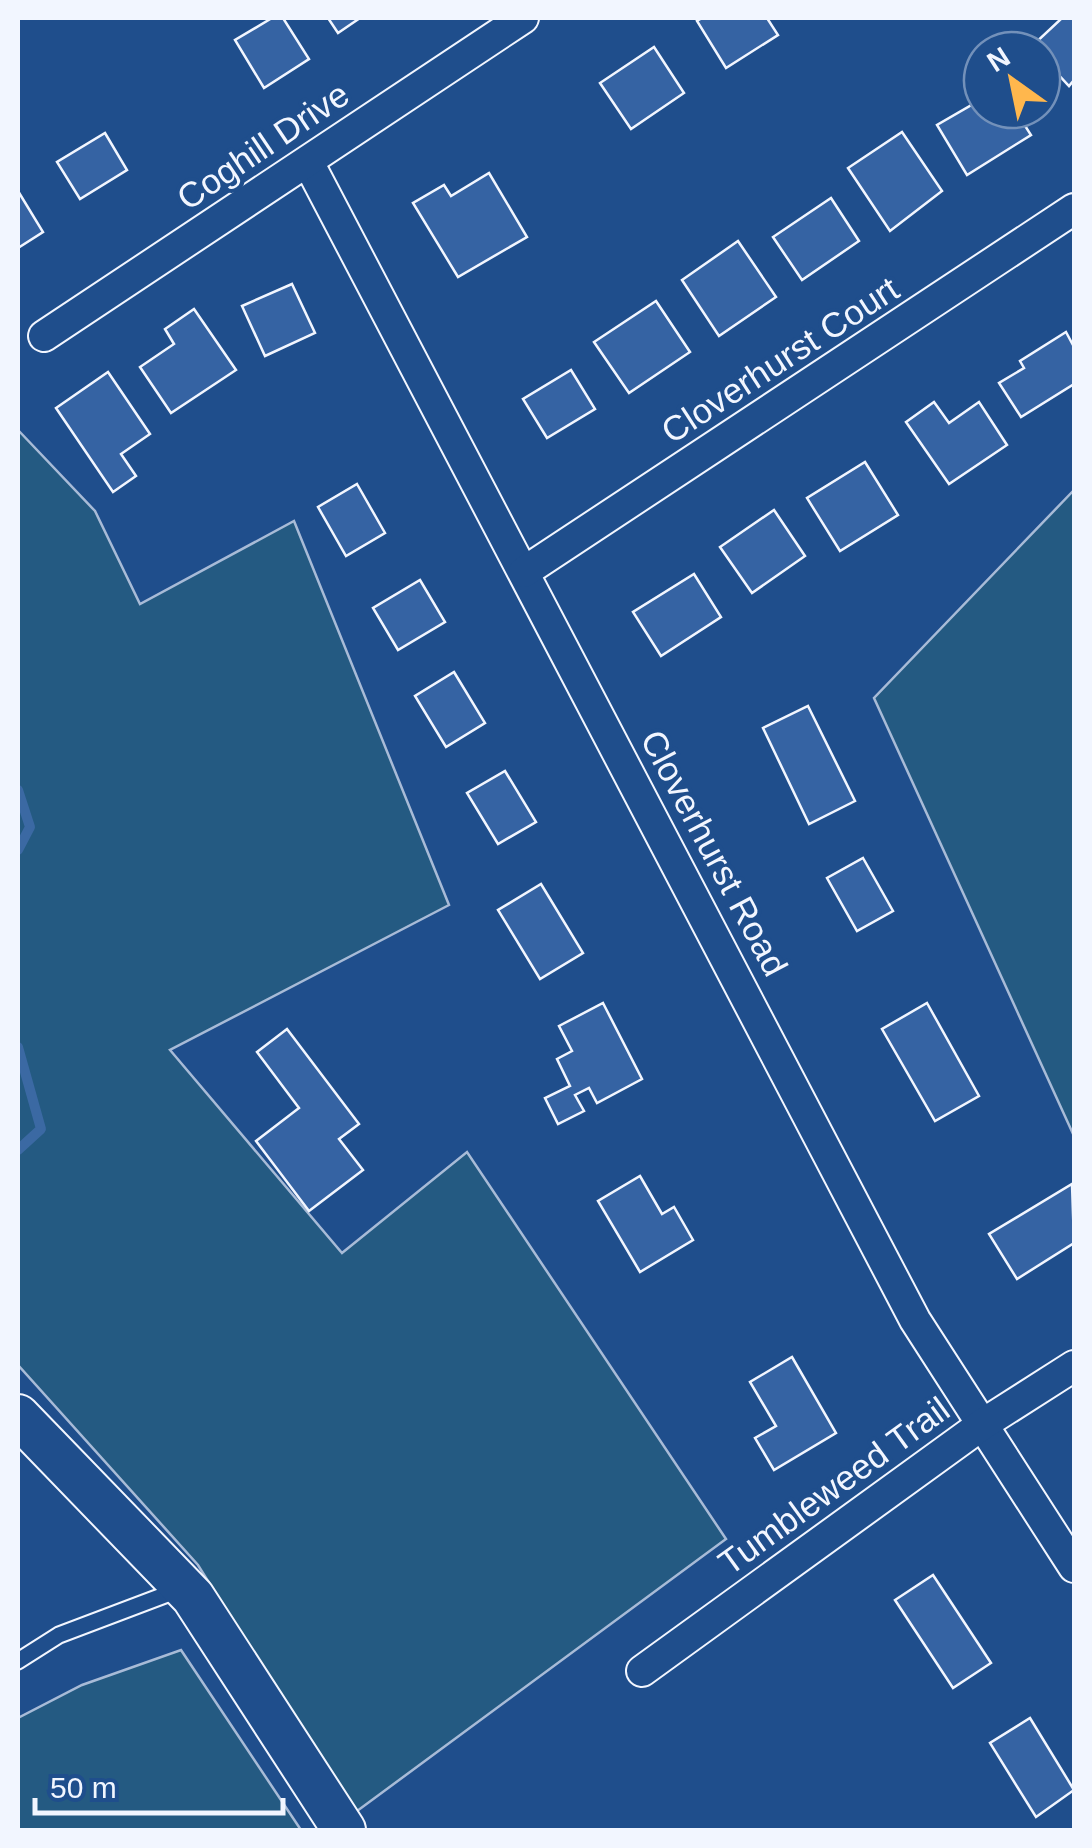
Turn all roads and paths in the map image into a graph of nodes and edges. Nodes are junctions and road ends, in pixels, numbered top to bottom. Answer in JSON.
{"nodes":[{"id":1,"x":522,"y":18,"type":"edge"},
{"id":2,"x":308,"y":162,"type":"junction"},
{"id":3,"x":1074,"y":209,"type":"edge"},
{"id":4,"x":44,"y":336,"type":"dead end"},
{"id":5,"x":524,"y":572,"type":"junction"},
{"id":6,"x":1074,"y":1366,"type":"edge"},
{"id":7,"x":18,"y":1416,"type":"edge"},
{"id":8,"x":983,"y":1424,"type":"junction"},
{"id":9,"x":1074,"y":1567,"type":"edge"},
{"id":10,"x":184,"y":1588,"type":"junction"},
{"id":11,"x":18,"y":1661,"type":"edge"},
{"id":12,"x":642,"y":1671,"type":"dead end"},
{"id":13,"x":344,"y":1830,"type":"edge"}],
"edges":[{"from":1,"to":2,"type":"street","name":"Coghill Drive"},
{"from":2,"to":4,"type":"street","name":"Coghill Drive"},
{"from":2,"to":5,"type":"street","name":"Cloverhurst Road"},
{"from":3,"to":5,"type":"street","name":"Cloverhurst Court"},
{"from":5,"to":8,"type":"street","name":"Cloverhurst Road"},
{"from":6,"to":8,"type":"street","name":"Tumbleweed Trail"},
{"from":7,"to":10,"type":"main road"},
{"from":8,"to":9,"type":"street","name":"Cloverhurst Road"},
{"from":8,"to":12,"type":"street","name":"Tumbleweed Trail"},
{"from":10,"to":11,"type":"lane"},
{"from":10,"to":13,"type":"main road"}]}
